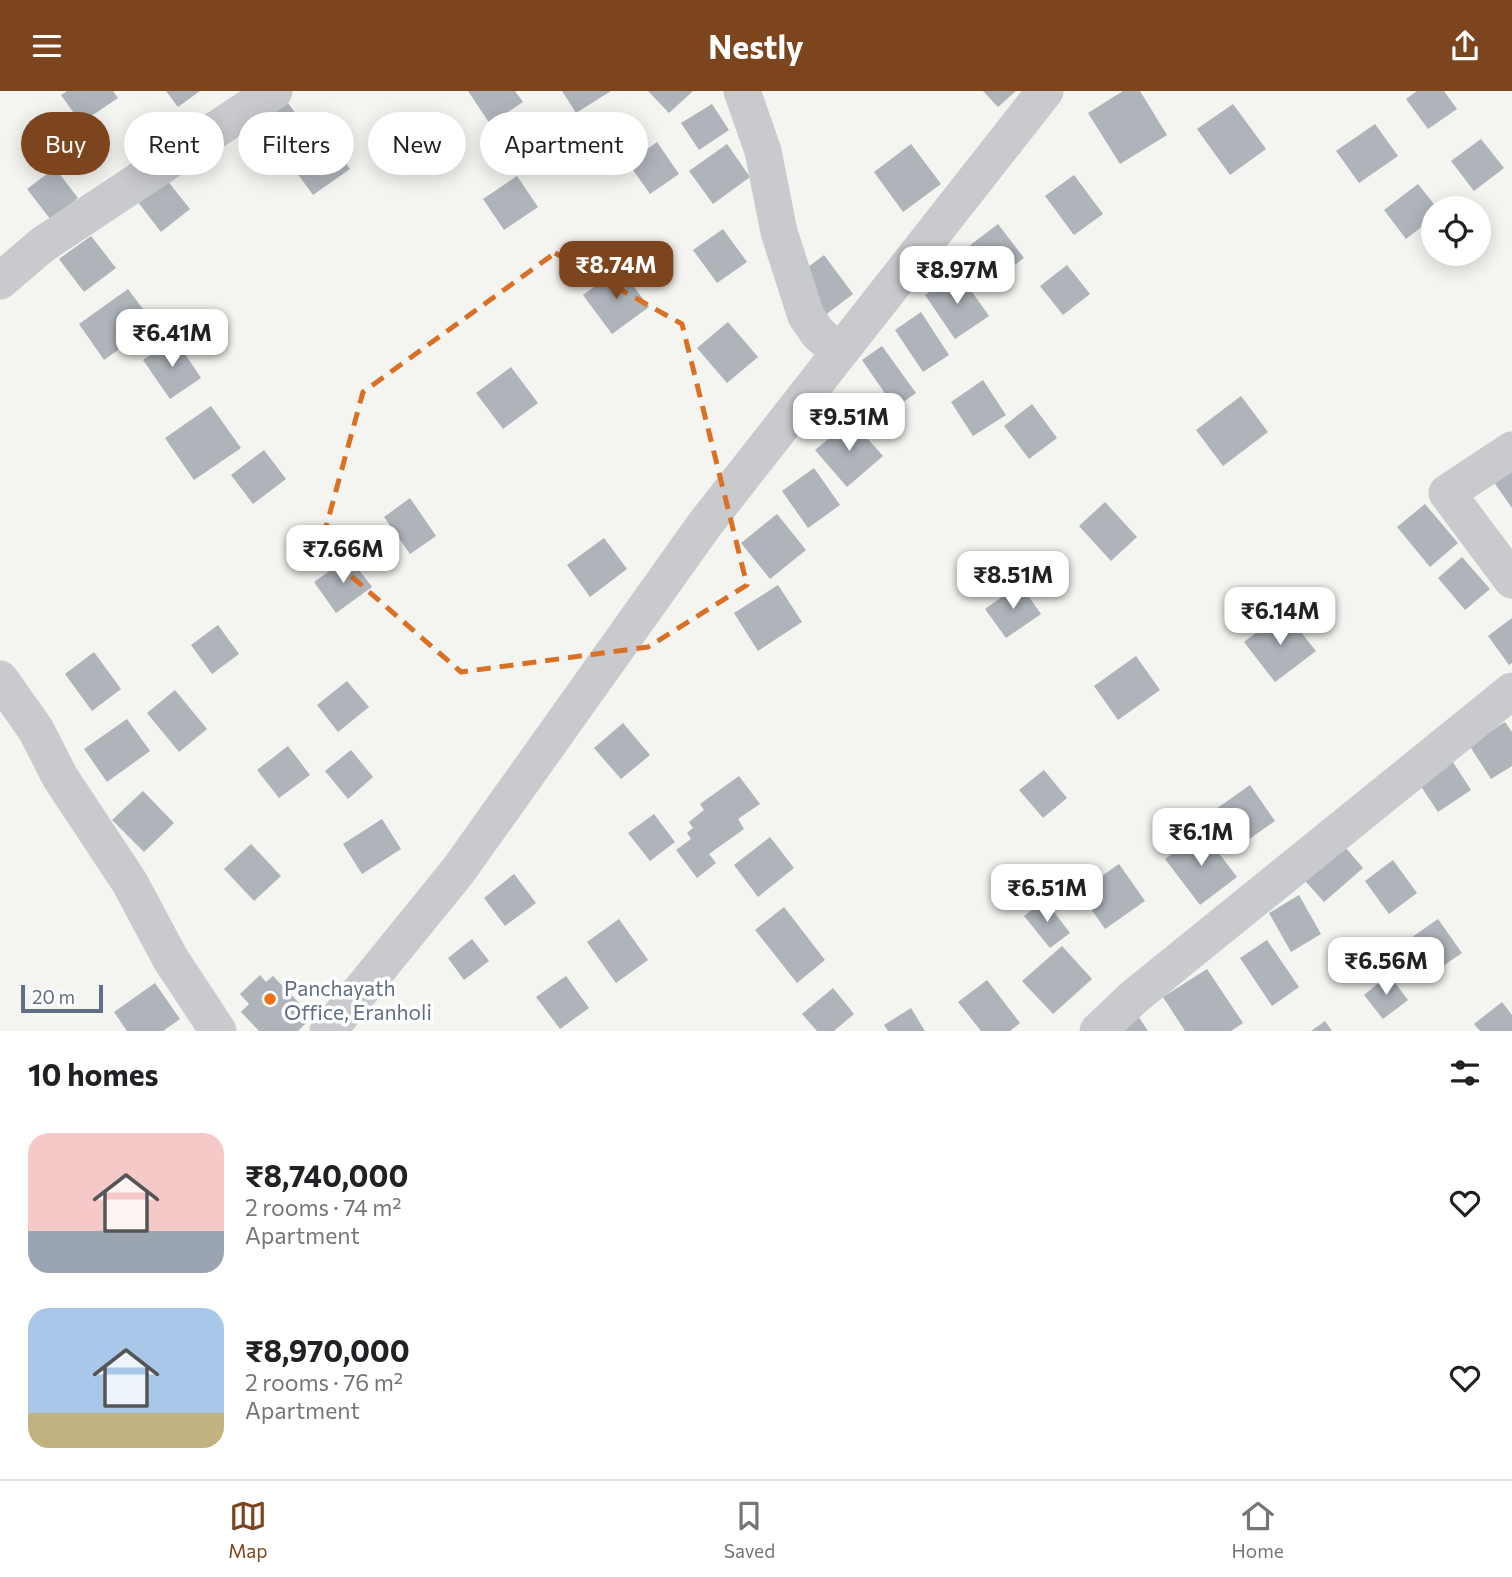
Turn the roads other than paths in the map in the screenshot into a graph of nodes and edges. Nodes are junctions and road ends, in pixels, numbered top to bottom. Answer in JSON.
{"nodes":[{"id":1,"x":274,"y":91,"type":"edge"},
{"id":2,"x":742,"y":91,"type":"edge"},
{"id":3,"x":1045,"y":91,"type":"edge"},
{"id":4,"x":0,"y":281,"type":"edge"},
{"id":5,"x":838,"y":352,"type":"junction"},
{"id":6,"x":1512,"y":450,"type":"edge"},
{"id":7,"x":1512,"y":580,"type":"edge"},
{"id":8,"x":0,"y":679,"type":"edge"},
{"id":9,"x":1512,"y":691,"type":"edge"},
{"id":10,"x":218,"y":1031,"type":"edge"},
{"id":11,"x":328,"y":1031,"type":"edge"},
{"id":12,"x":1098,"y":1031,"type":"edge"}],
"edges":[{"from":1,"to":4,"type":"street"},
{"from":2,"to":5,"type":"street"},
{"from":3,"to":5,"type":"street"},
{"from":5,"to":11,"type":"street"},
{"from":6,"to":7,"type":"street"},
{"from":8,"to":10,"type":"street"},
{"from":9,"to":12,"type":"street"}]}
